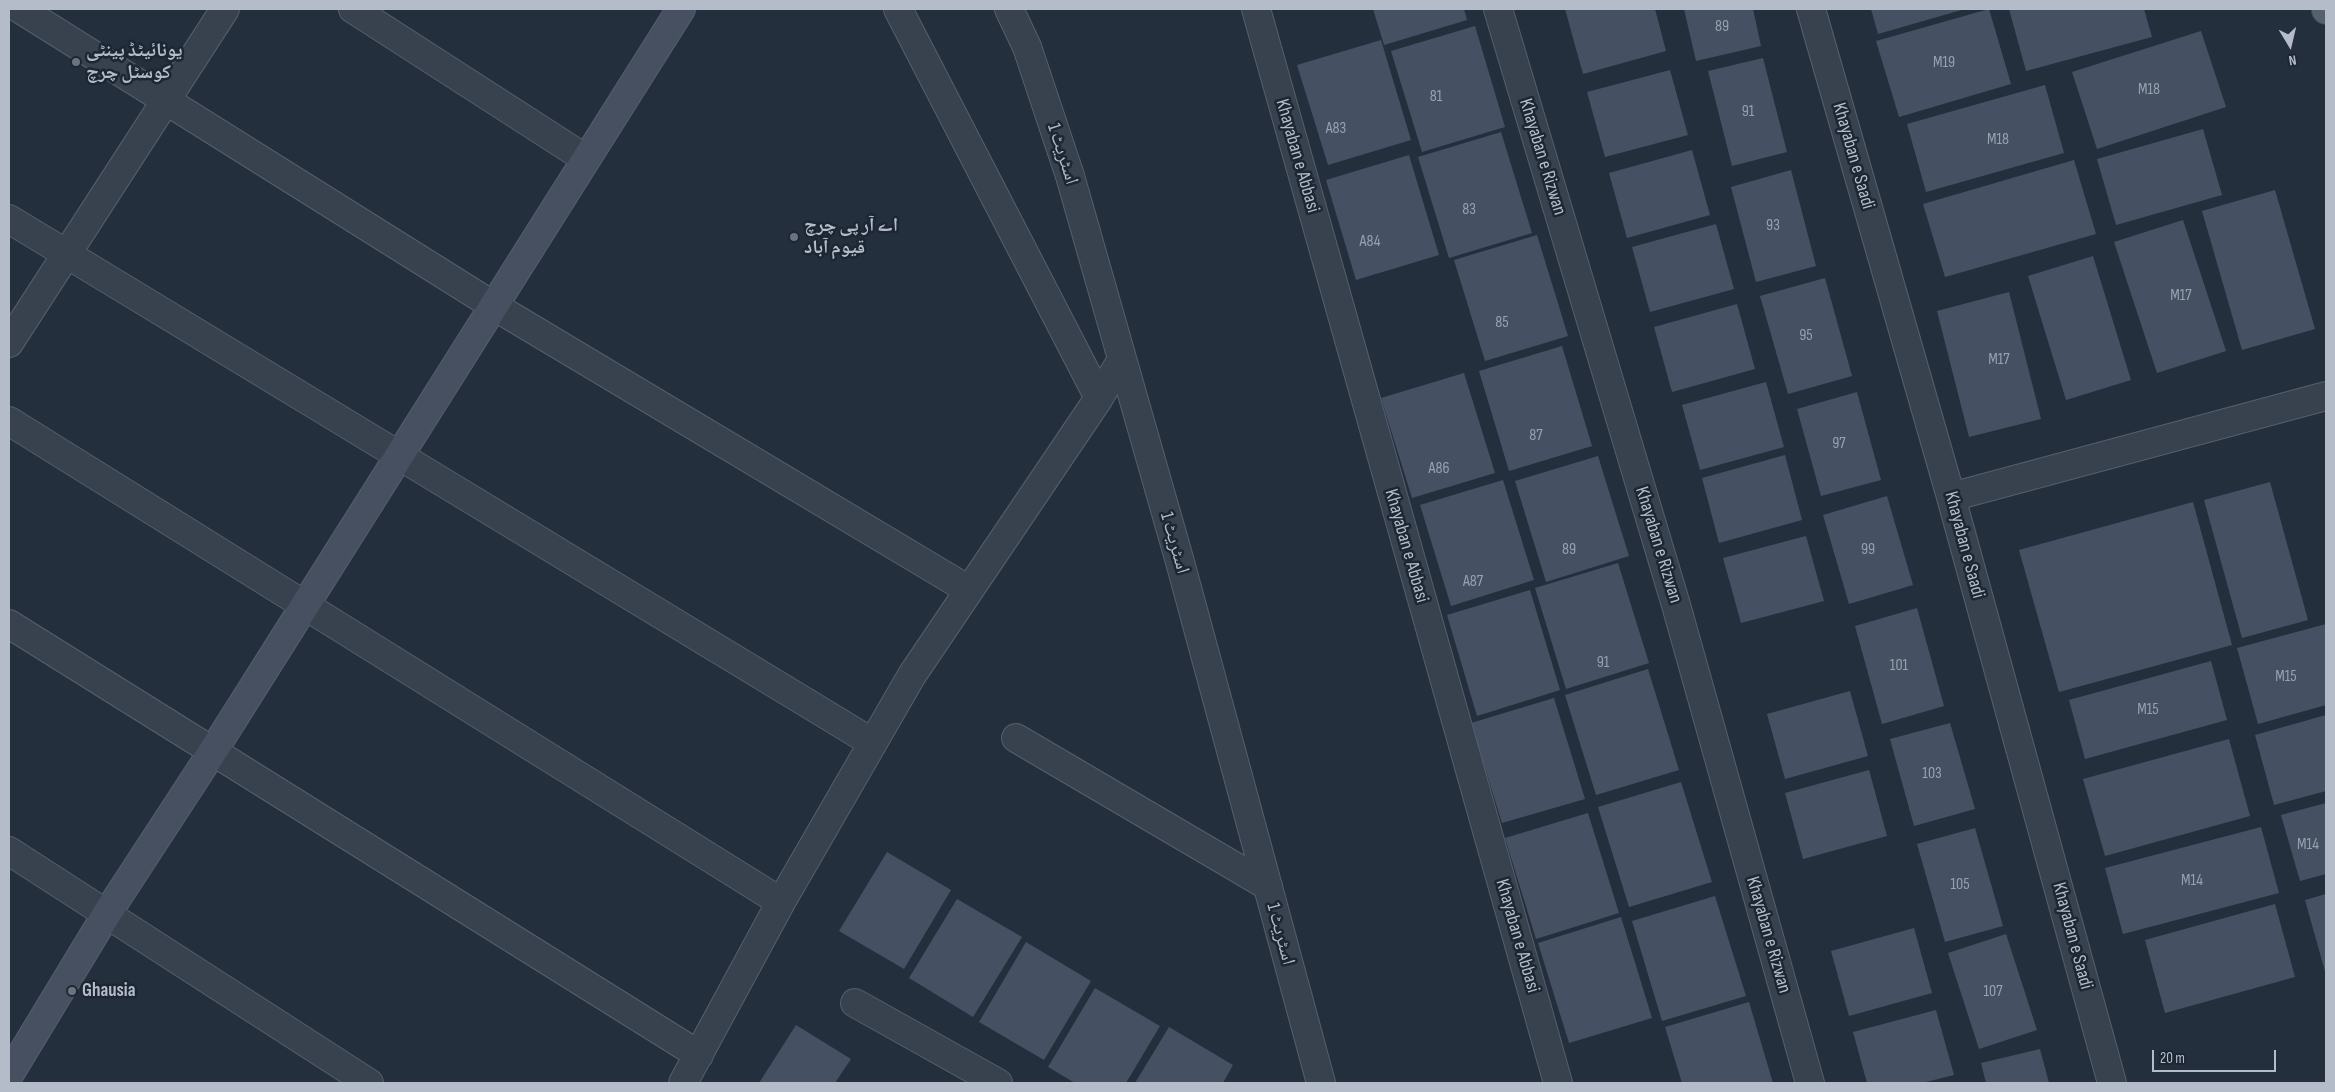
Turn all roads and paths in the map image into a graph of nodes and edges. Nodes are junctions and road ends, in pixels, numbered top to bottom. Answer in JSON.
{"nodes":[{"id":1,"x":20,"y":9,"type":"edge"},
{"id":2,"x":225,"y":9,"type":"edge"},
{"id":3,"x":353,"y":9,"type":"edge"},
{"id":4,"x":898,"y":9,"type":"edge"},
{"id":5,"x":1009,"y":9,"type":"edge"},
{"id":6,"x":1256,"y":9,"type":"edge"},
{"id":7,"x":1498,"y":9,"type":"edge"},
{"id":8,"x":1811,"y":9,"type":"edge"},
{"id":9,"x":678,"y":10,"type":"edge"},
{"id":10,"x":166,"y":100,"type":"junction"},
{"id":11,"x":586,"y":159,"type":"junction"},
{"id":12,"x":9,"y":219,"type":"edge"},
{"id":13,"x":66,"y":254,"type":"junction"},
{"id":14,"x":494,"y":306,"type":"junction"},
{"id":15,"x":9,"y":343,"type":"edge"},
{"id":16,"x":1122,"y":359,"type":"junction"},
{"id":17,"x":2326,"y":396,"type":"edge"},
{"id":18,"x":1098,"y":398,"type":"junction"},
{"id":19,"x":9,"y":421,"type":"edge"},
{"id":20,"x":400,"y":455,"type":"junction"},
{"id":21,"x":1951,"y":497,"type":"junction"},
{"id":22,"x":969,"y":590,"type":"junction"},
{"id":23,"x":305,"y":605,"type":"junction"},
{"id":24,"x":9,"y":624,"type":"edge"},
{"id":25,"x":1016,"y":738,"type":"dead end"},
{"id":26,"x":873,"y":743,"type":"junction"},
{"id":27,"x":213,"y":751,"type":"junction"},
{"id":28,"x":9,"y":851,"type":"edge"},
{"id":29,"x":1268,"y":886,"type":"junction"},
{"id":30,"x":781,"y":902,"type":"junction"},
{"id":31,"x":106,"y":915,"type":"junction"},
{"id":32,"x":855,"y":1003,"type":"dead end"},
{"id":33,"x":699,"y":1055,"type":"junction"},
{"id":34,"x":9,"y":1075,"type":"edge"},
{"id":35,"x":369,"y":1083,"type":"edge"},
{"id":36,"x":683,"y":1083,"type":"edge"},
{"id":37,"x":998,"y":1083,"type":"edge"},
{"id":38,"x":1321,"y":1083,"type":"edge"},
{"id":39,"x":1558,"y":1083,"type":"edge"},
{"id":40,"x":1810,"y":1083,"type":"edge"},
{"id":41,"x":2112,"y":1083,"type":"edge"}],
"edges":[{"from":1,"to":10,"type":"street"},
{"from":2,"to":10,"type":"street"},
{"from":3,"to":11,"type":"street"},
{"from":4,"to":18,"type":"street"},
{"from":5,"to":16,"type":"street","name":"اسٹریٹ 1"},
{"from":6,"to":39,"type":"street","name":"Khayaban e Abbasi"},
{"from":7,"to":40,"type":"street","name":"Khayaban e Rizwan"},
{"from":8,"to":21,"type":"street","name":"Khayaban e Saadi"},
{"from":9,"to":11,"type":"street"},
{"from":10,"to":13,"type":"street"},
{"from":10,"to":14,"type":"street"},
{"from":11,"to":14,"type":"street"},
{"from":12,"to":13,"type":"street"},
{"from":13,"to":15,"type":"street"},
{"from":13,"to":20,"type":"street"},
{"from":14,"to":20,"type":"street"},
{"from":14,"to":22,"type":"street"},
{"from":16,"to":18,"type":"street"},
{"from":16,"to":29,"type":"street","name":"اسٹریٹ 1"},
{"from":17,"to":21,"type":"street"},
{"from":18,"to":22,"type":"street"},
{"from":19,"to":23,"type":"street"},
{"from":20,"to":23,"type":"street"},
{"from":20,"to":26,"type":"street"},
{"from":21,"to":41,"type":"street","name":"Khayaban e Saadi"},
{"from":22,"to":26,"type":"street"},
{"from":23,"to":27,"type":"street"},
{"from":23,"to":30,"type":"street"},
{"from":24,"to":27,"type":"street"},
{"from":25,"to":29,"type":"street"},
{"from":26,"to":30,"type":"street"},
{"from":27,"to":31,"type":"street"},
{"from":27,"to":33,"type":"street"},
{"from":28,"to":31,"type":"street"},
{"from":29,"to":38,"type":"street","name":"اسٹریٹ 1"},
{"from":30,"to":33,"type":"street"},
{"from":31,"to":34,"type":"street"},
{"from":31,"to":35,"type":"street"},
{"from":32,"to":37,"type":"street"},
{"from":33,"to":36,"type":"street"}]}
